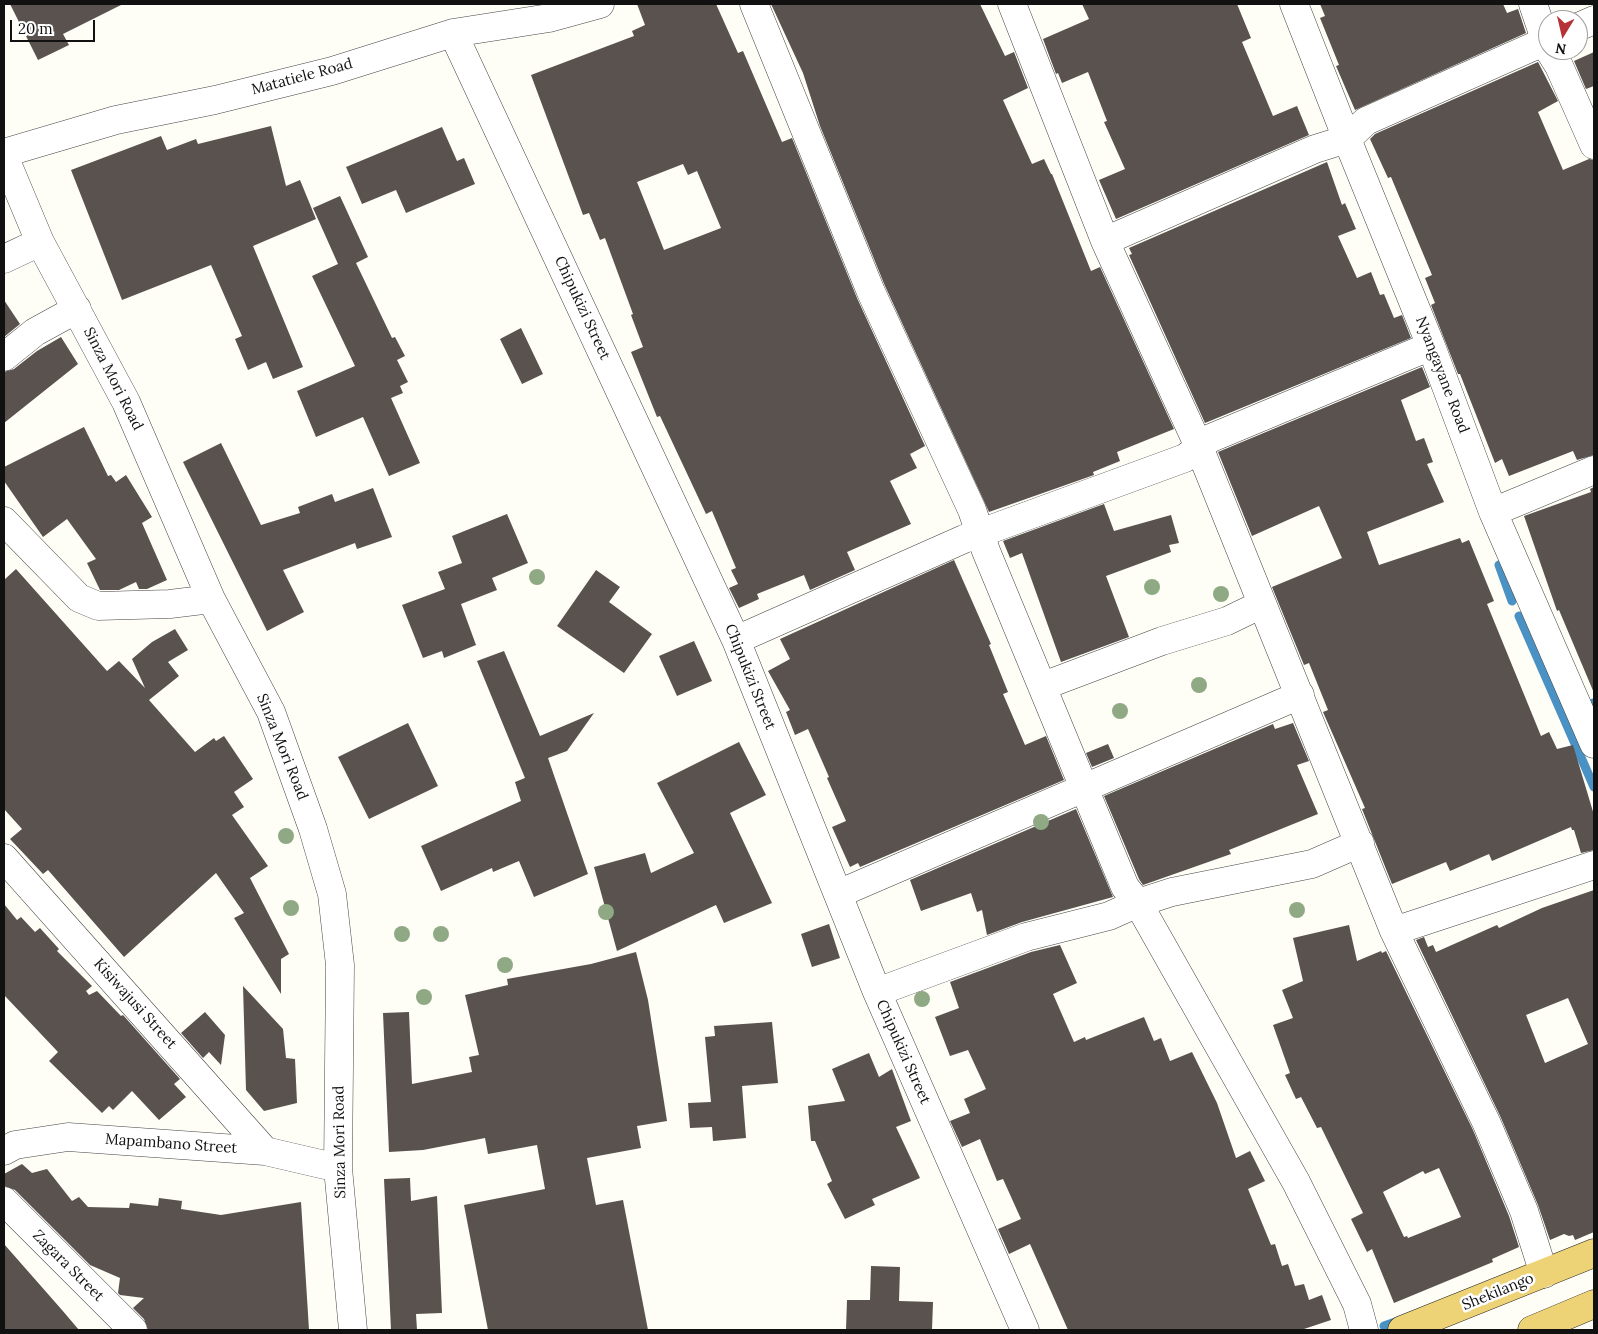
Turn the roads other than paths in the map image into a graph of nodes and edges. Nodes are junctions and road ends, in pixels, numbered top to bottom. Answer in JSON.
{"nodes":[{"id":1,"x":600,"y":4,"type":"edge"},
{"id":2,"x":754,"y":4,"type":"edge"},
{"id":3,"x":1012,"y":4,"type":"edge"},
{"id":4,"x":1294,"y":4,"type":"edge"},
{"id":5,"x":1532,"y":4,"type":"edge"},
{"id":6,"x":1538,"y":20,"type":"edge"},
{"id":7,"x":453,"y":33,"type":"junction"},
{"id":8,"x":1538,"y":49,"type":"edge"},
{"id":9,"x":1556,"y":60,"type":"edge"},
{"id":10,"x":1347,"y":140,"type":"junction"},
{"id":11,"x":1594,"y":145,"type":"edge"},
{"id":12,"x":4,"y":155,"type":"edge"},
{"id":13,"x":1105,"y":241,"type":"junction"},
{"id":14,"x":40,"y":242,"type":"junction"},
{"id":15,"x":4,"y":259,"type":"edge"},
{"id":16,"x":77,"y":309,"type":"junction"},
{"id":17,"x":1431,"y":346,"type":"junction"},
{"id":18,"x":4,"y":357,"type":"edge"},
{"id":19,"x":1200,"y":447,"type":"junction"},
{"id":20,"x":1594,"y":470,"type":"edge"},
{"id":21,"x":1493,"y":512,"type":"junction"},
{"id":22,"x":4,"y":521,"type":"edge"},
{"id":23,"x":979,"y":533,"type":"junction"},
{"id":24,"x":211,"y":599,"type":"junction"},
{"id":25,"x":1262,"y":604,"type":"junction"},
{"id":26,"x":736,"y":640,"type":"junction"},
{"id":27,"x":1043,"y":686,"type":"junction"},
{"id":28,"x":1300,"y":695,"type":"junction"},
{"id":29,"x":1594,"y":744,"type":"edge"},
{"id":30,"x":1082,"y":787,"type":"junction"},
{"id":31,"x":1360,"y":843,"type":"junction"},
{"id":32,"x":4,"y":858,"type":"edge"},
{"id":33,"x":1594,"y":865,"type":"edge"},
{"id":34,"x":838,"y":894,"type":"junction"},
{"id":35,"x":1138,"y":903,"type":"junction"},
{"id":36,"x":1394,"y":931,"type":"junction"},
{"id":37,"x":877,"y":992,"type":"junction"},
{"id":38,"x":4,"y":1151,"type":"edge"},
{"id":39,"x":265,"y":1151,"type":"junction"},
{"id":40,"x":338,"y":1168,"type":"junction"},
{"id":41,"x":4,"y":1202,"type":"edge"},
{"id":42,"x":1594,"y":1253,"type":"edge"},
{"id":43,"x":1544,"y":1274,"type":"junction"},
{"id":44,"x":1594,"y":1304,"type":"edge"},
{"id":45,"x":133,"y":1330,"type":"edge"},
{"id":46,"x":353,"y":1330,"type":"edge"},
{"id":47,"x":1025,"y":1330,"type":"edge"},
{"id":48,"x":1364,"y":1330,"type":"edge"},
{"id":49,"x":1402,"y":1330,"type":"edge"},
{"id":50,"x":1532,"y":1330,"type":"edge"}],
"edges":[{"from":1,"to":7,"type":"street","name":"Matatiele Road"},
{"from":2,"to":23,"type":"street"},
{"from":3,"to":13,"type":"street"},
{"from":4,"to":10,"type":"street","name":"Nyangayane Road"},
{"from":5,"to":6,"type":"street"},
{"from":7,"to":12,"type":"street","name":"Matatiele Road"},
{"from":7,"to":26,"type":"street","name":"Chipukizi Street"},
{"from":8,"to":10,"type":"street"},
{"from":9,"to":11,"type":"street"},
{"from":10,"to":13,"type":"street"},
{"from":10,"to":17,"type":"street","name":"Nyangayane Road"},
{"from":12,"to":14,"type":"street","name":"Sinza Mori Road"},
{"from":13,"to":19,"type":"street"},
{"from":14,"to":15,"type":"street"},
{"from":14,"to":16,"type":"street","name":"Sinza Mori Road"},
{"from":16,"to":18,"type":"street"},
{"from":16,"to":24,"type":"street","name":"Sinza Mori Road"},
{"from":17,"to":19,"type":"street"},
{"from":17,"to":21,"type":"street","name":"Nyangayane Road"},
{"from":19,"to":23,"type":"street"},
{"from":19,"to":25,"type":"street"},
{"from":20,"to":21,"type":"street"},
{"from":21,"to":29,"type":"street","name":"Nyangayane Road"},
{"from":22,"to":24,"type":"street"},
{"from":23,"to":26,"type":"street"},
{"from":23,"to":27,"type":"street"},
{"from":24,"to":40,"type":"street","name":"Sinza Mori Road"},
{"from":25,"to":27,"type":"street"},
{"from":25,"to":28,"type":"street"},
{"from":26,"to":34,"type":"street","name":"Chipukizi Street"},
{"from":27,"to":30,"type":"street"},
{"from":28,"to":30,"type":"street"},
{"from":28,"to":31,"type":"street"},
{"from":30,"to":34,"type":"street"},
{"from":30,"to":35,"type":"street"},
{"from":31,"to":35,"type":"street"},
{"from":31,"to":36,"type":"street"},
{"from":32,"to":39,"type":"street","name":"Kisiwajusi Street"},
{"from":33,"to":36,"type":"street"},
{"from":34,"to":37,"type":"street","name":"Chipukizi Street"},
{"from":35,"to":37,"type":"street"},
{"from":35,"to":48,"type":"street"},
{"from":36,"to":43,"type":"street"},
{"from":37,"to":47,"type":"street","name":"Chipukizi Street"},
{"from":38,"to":39,"type":"street","name":"Mapambano Street"},
{"from":39,"to":40,"type":"street","name":"Mapambano Street"},
{"from":40,"to":46,"type":"street","name":"Sinza Mori Road"},
{"from":41,"to":45,"type":"street","name":"Zagara Street"},
{"from":42,"to":43,"type":"main road","name":"Shekilango"},
{"from":43,"to":49,"type":"main road","name":"Shekilango"},
{"from":44,"to":50,"type":"main road"}]}
